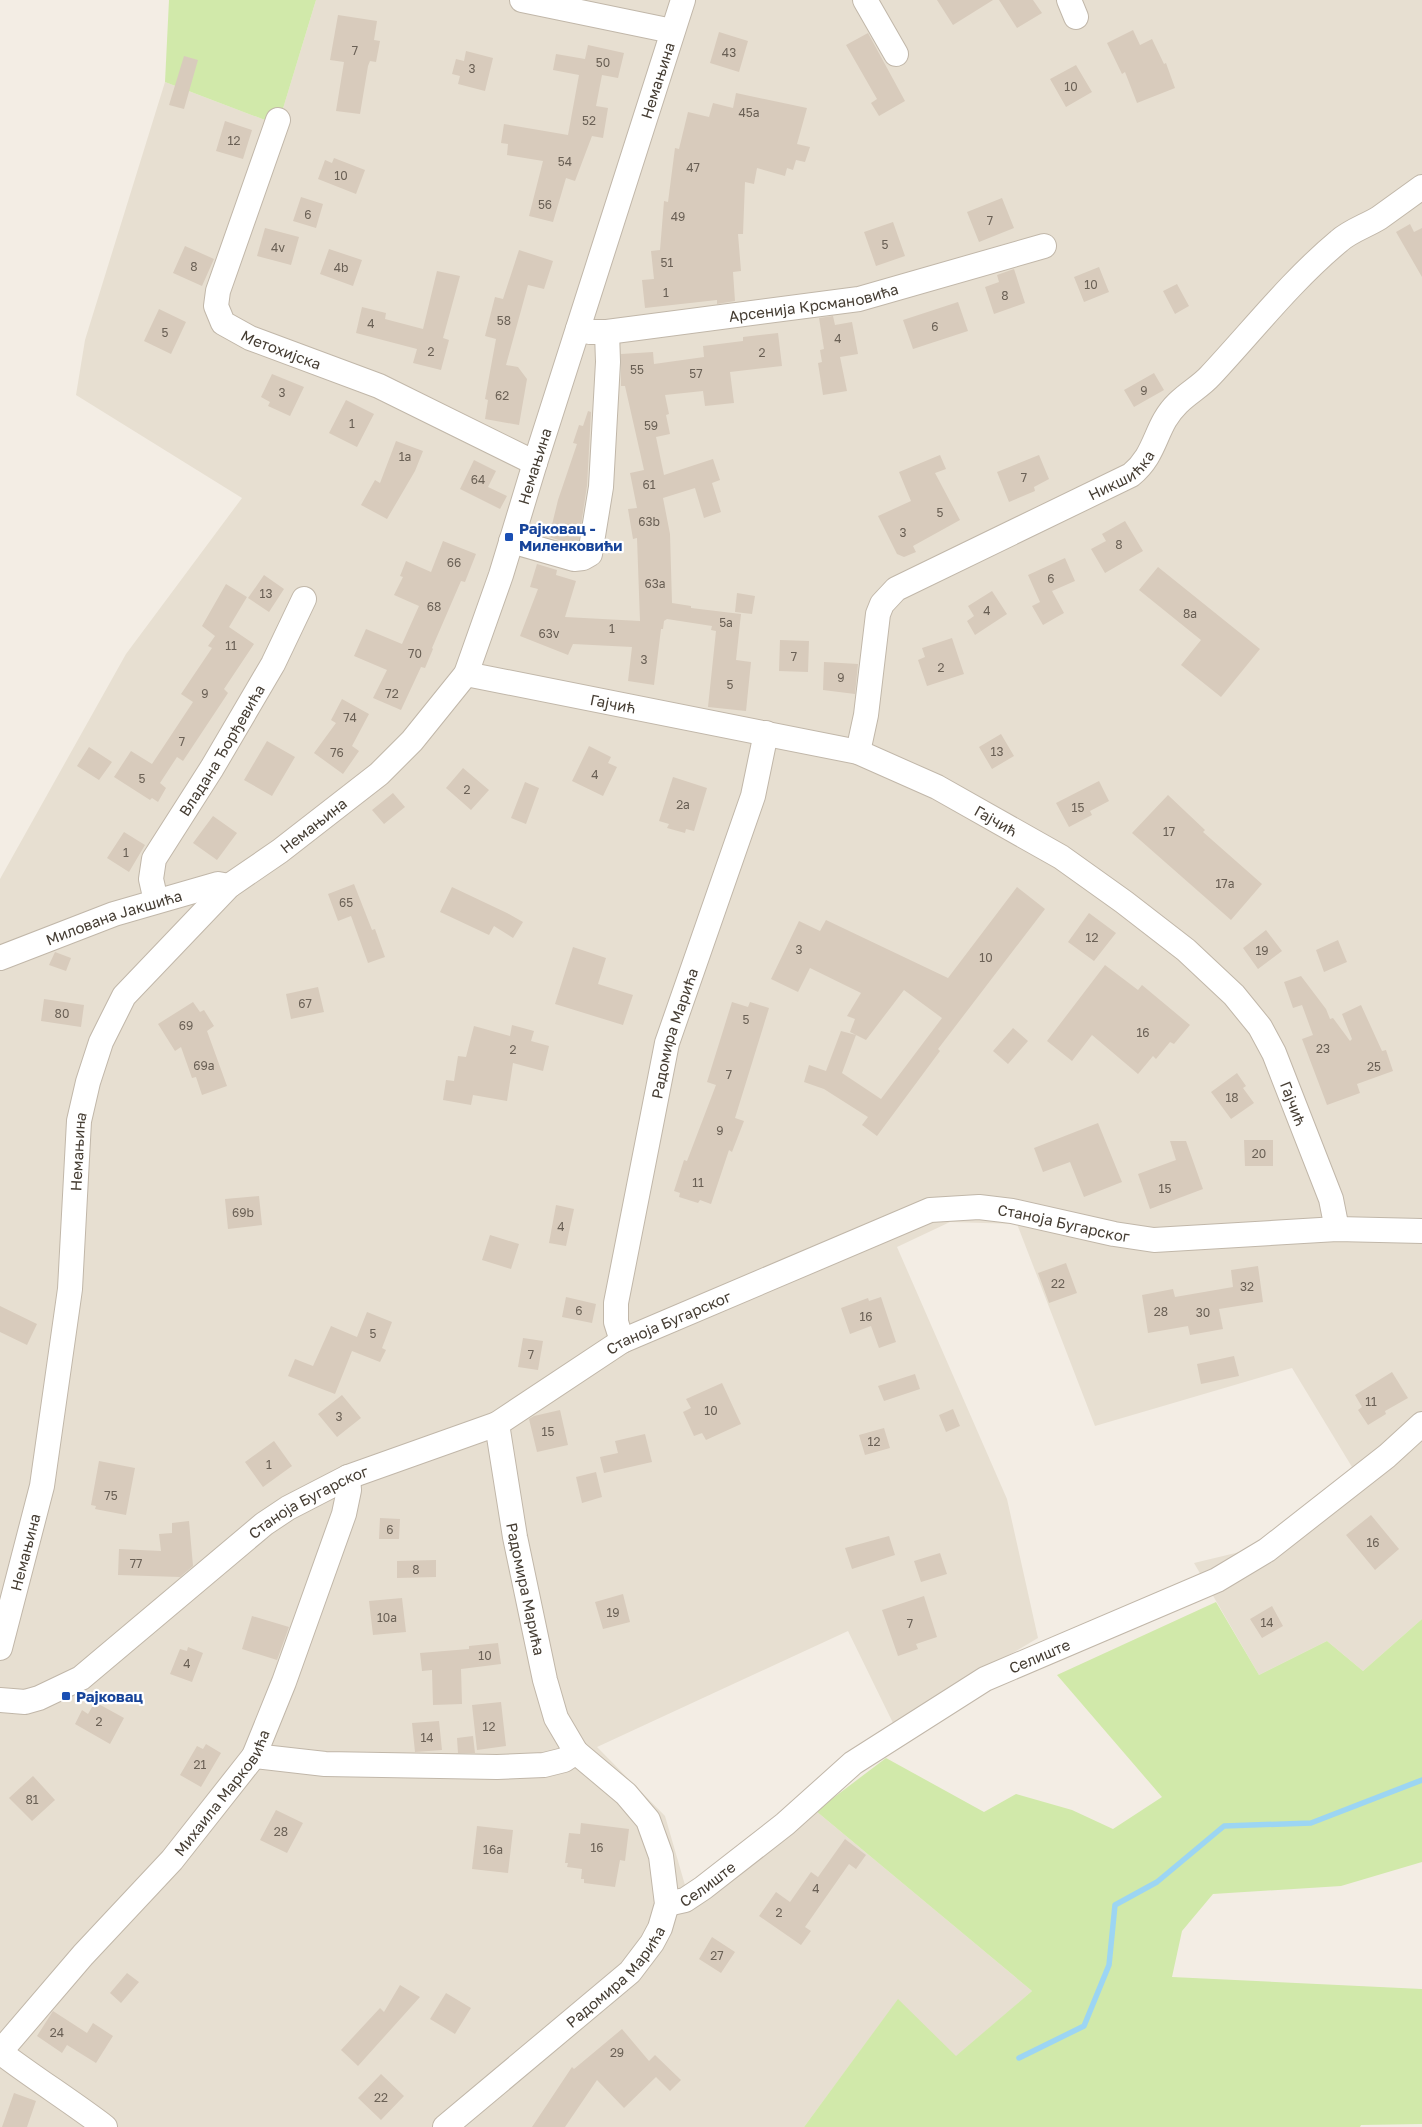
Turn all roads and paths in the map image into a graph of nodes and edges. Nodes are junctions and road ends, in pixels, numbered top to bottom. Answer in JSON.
{"nodes":[{"id":1,"x":522,"y":0,"type":"edge"},
{"id":2,"x":683,"y":0,"type":"edge"},
{"id":3,"x":865,"y":0,"type":"edge"},
{"id":4,"x":672,"y":31,"type":"junction"},
{"id":5,"x":896,"y":54,"type":"dead end"},
{"id":6,"x":278,"y":120,"type":"dead end"},
{"id":7,"x":1422,"y":187,"type":"edge"},
{"id":8,"x":1044,"y":246,"type":"dead end"},
{"id":9,"x":578,"y":329,"type":"junction"},
{"id":10,"x":607,"y":332,"type":"junction"},
{"id":11,"x":535,"y":463,"type":"junction"},
{"id":12,"x":511,"y":541,"type":"junction"},
{"id":13,"x":304,"y":599,"type":"dead end"},
{"id":14,"x":466,"y":674,"type":"junction"},
{"id":15,"x":766,"y":733,"type":"junction"},
{"id":16,"x":858,"y":752,"type":"junction"},
{"id":17,"x":229,"y":886,"type":"junction"},
{"id":18,"x":156,"y":901,"type":"junction"},
{"id":19,"x":0,"y":958,"type":"edge"},
{"id":20,"x":1337,"y":1229,"type":"junction"},
{"id":21,"x":1422,"y":1230,"type":"edge"},
{"id":22,"x":622,"y":1341,"type":"junction"},
{"id":23,"x":497,"y":1424,"type":"junction"},
{"id":24,"x":1422,"y":1424,"type":"edge"},
{"id":25,"x":348,"y":1477,"type":"junction"},
{"id":26,"x":0,"y":1648,"type":"edge"},
{"id":27,"x":0,"y":1700,"type":"edge"},
{"id":28,"x":576,"y":1752,"type":"junction"},
{"id":29,"x":254,"y":1756,"type":"junction"},
{"id":30,"x":667,"y":1904,"type":"junction"},
{"id":31,"x":0,"y":2052,"type":"edge"},
{"id":32,"x":105,"y":2127,"type":"edge"},
{"id":33,"x":445,"y":2127,"type":"edge"}],
"edges":[{"from":1,"to":4,"type":"street"},
{"from":2,"to":4,"type":"street","name":"Немањина"},
{"from":3,"to":5,"type":"street"},
{"from":4,"to":9,"type":"street","name":"Немањина"},
{"from":6,"to":11,"type":"street","name":"Метохијска"},
{"from":7,"to":16,"type":"street","name":"Никшићка"},
{"from":8,"to":10,"type":"street","name":"Арсенија Крсмановића"},
{"from":9,"to":10,"type":"street","name":"Арсенија Крсмановића"},
{"from":9,"to":11,"type":"street","name":"Немањина"},
{"from":10,"to":12,"type":"street"},
{"from":11,"to":12,"type":"street","name":"Немањина"},
{"from":12,"to":14,"type":"street","name":"Немањина"},
{"from":13,"to":18,"type":"street","name":"Владана Ђорђевића"},
{"from":14,"to":15,"type":"street","name":"Гајчић"},
{"from":14,"to":17,"type":"street","name":"Немањина"},
{"from":15,"to":16,"type":"street","name":"Гајчић"},
{"from":15,"to":22,"type":"street","name":"Радомира Марића"},
{"from":16,"to":20,"type":"street","name":"Гајчић"},
{"from":17,"to":18,"type":"street","name":"Милована Јакшића"},
{"from":17,"to":26,"type":"street","name":"Немањина"},
{"from":18,"to":19,"type":"street","name":"Милована Јакшића"},
{"from":20,"to":21,"type":"street","name":"Станоја Бугарског"},
{"from":20,"to":22,"type":"street","name":"Станоја Бугарског"},
{"from":22,"to":23,"type":"street","name":"Станоја Бугарског"},
{"from":23,"to":25,"type":"street","name":"Станоја Бугарског"},
{"from":23,"to":28,"type":"street","name":"Радомира Марића"},
{"from":24,"to":30,"type":"street","name":"Селиште"},
{"from":25,"to":27,"type":"street","name":"Станоја Бугарског"},
{"from":25,"to":29,"type":"street","name":"Михаила Марковића"},
{"from":28,"to":29,"type":"street"},
{"from":28,"to":30,"type":"street","name":"Радомира Марића"},
{"from":29,"to":31,"type":"street","name":"Михаила Марковића"},
{"from":30,"to":33,"type":"street","name":"Радомира Марића"},
{"from":31,"to":32,"type":"street","name":"Михаила Марковића"}]}
